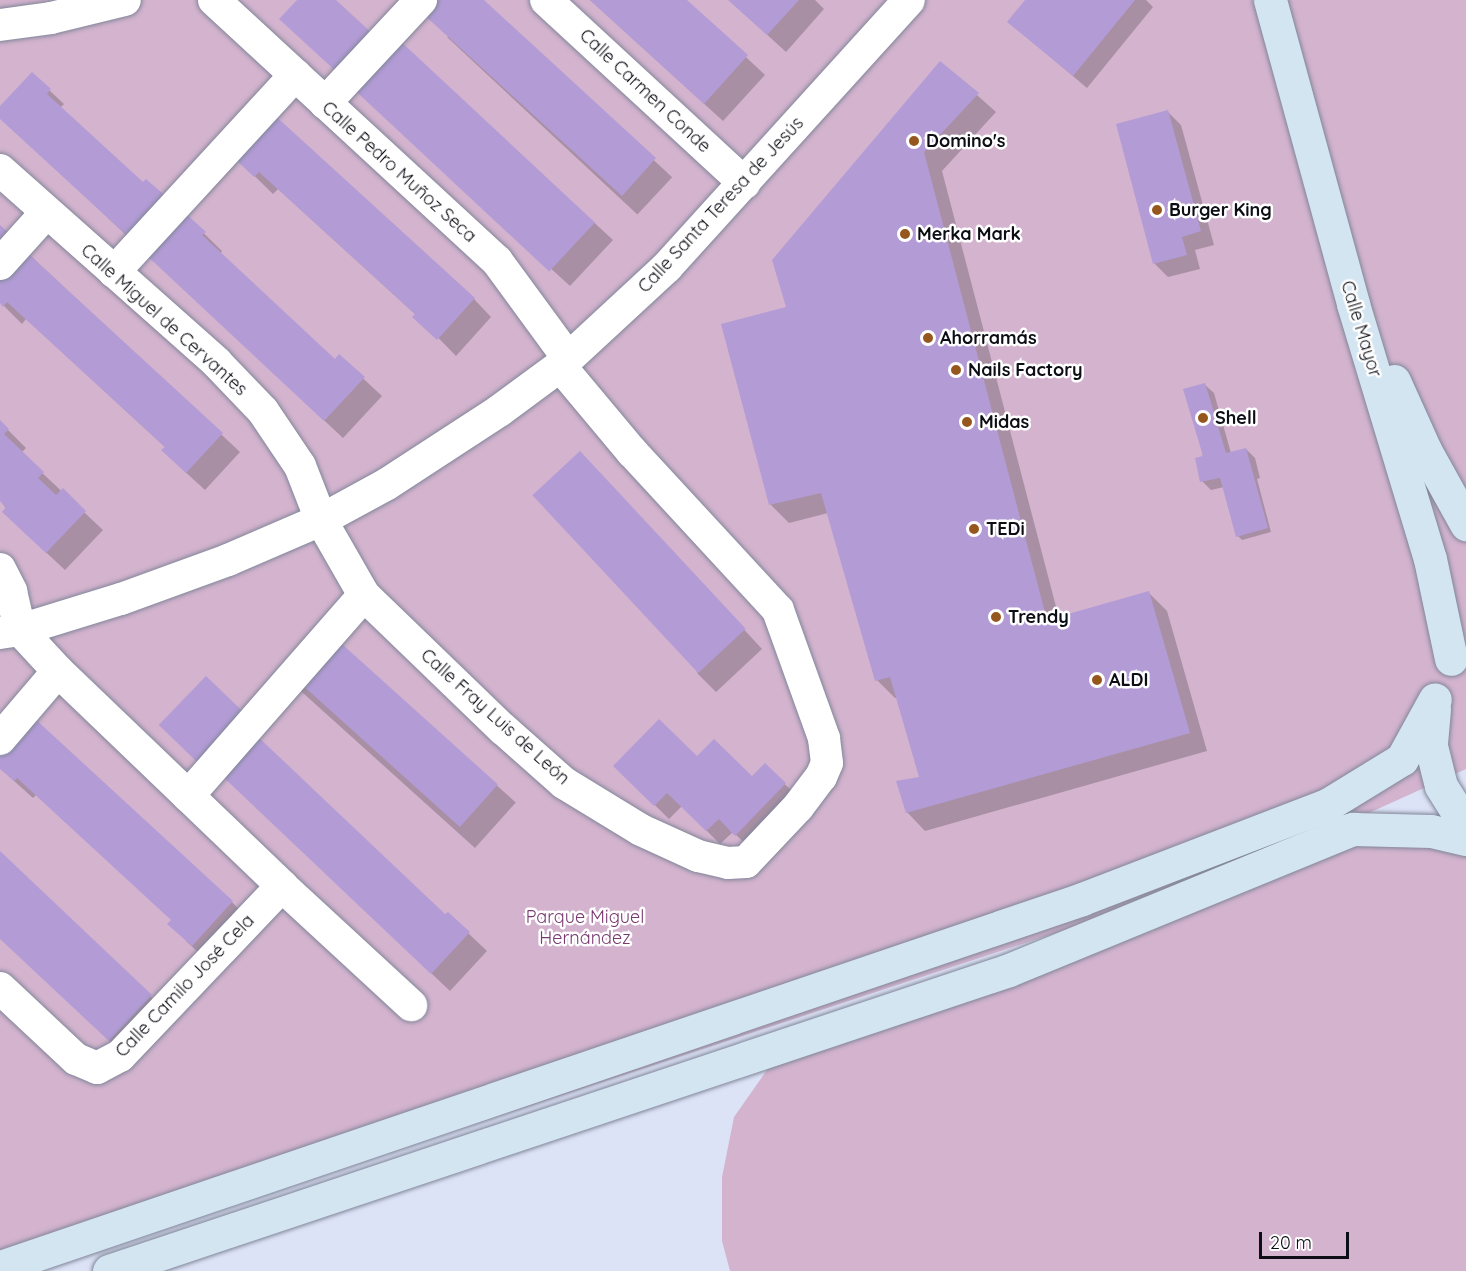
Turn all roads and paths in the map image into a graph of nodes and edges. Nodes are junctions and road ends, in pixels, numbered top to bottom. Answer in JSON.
{"nodes":[{"id":1,"x":125,"y":0,"type":"edge"},
{"id":2,"x":214,"y":0,"type":"edge"},
{"id":3,"x":421,"y":0,"type":"edge"},
{"id":4,"x":546,"y":0,"type":"edge"},
{"id":5,"x":1270,"y":0,"type":"edge"},
{"id":6,"x":1285,"y":0,"type":"edge"},
{"id":7,"x":894,"y":5,"type":"edge"},
{"id":8,"x":0,"y":25,"type":"edge"},
{"id":9,"x":294,"y":75,"type":"junction"},
{"id":10,"x":325,"y":103,"type":"junction"},
{"id":11,"x":0,"y":170,"type":"edge"},
{"id":12,"x":744,"y":183,"type":"junction"},
{"id":13,"x":46,"y":213,"type":"junction"},
{"id":14,"x":0,"y":264,"type":"edge"},
{"id":15,"x":114,"y":272,"type":"junction"},
{"id":16,"x":564,"y":362,"type":"junction"},
{"id":17,"x":321,"y":520,"type":"junction"},
{"id":18,"x":1466,"y":524,"type":"edge"},
{"id":19,"x":0,"y":569,"type":"edge"},
{"id":20,"x":364,"y":596,"type":"junction"},
{"id":21,"x":10,"y":631,"type":"edge"},
{"id":22,"x":1458,"y":652,"type":"edge"},
{"id":23,"x":58,"y":671,"type":"junction"},
{"id":24,"x":1435,"y":699,"type":"junction"},
{"id":25,"x":0,"y":739,"type":"edge"},
{"id":26,"x":189,"y":796,"type":"junction"},
{"id":27,"x":1466,"y":826,"type":"edge"},
{"id":28,"x":1353,"y":829,"type":"junction"},
{"id":29,"x":1466,"y":839,"type":"edge"},
{"id":30,"x":282,"y":886,"type":"junction"},
{"id":31,"x":1082,"y":899,"type":"junction"},
{"id":32,"x":0,"y":988,"type":"edge"},
{"id":33,"x":411,"y":1005,"type":"dead end"},
{"id":34,"x":0,"y":1267,"type":"edge"},
{"id":35,"x":109,"y":1271,"type":"edge"}],
"edges":[{"from":1,"to":8,"type":"street"},
{"from":2,"to":9,"type":"street","name":"Calle Pedro Muñoz Seca"},
{"from":3,"to":10,"type":"street"},
{"from":4,"to":12,"type":"street","name":"Calle Carmen Conde"},
{"from":5,"to":22,"type":"main road","name":"Calle Mayor"},
{"from":6,"to":18,"type":"main road","name":"Calle Mayor"},
{"from":7,"to":12,"type":"street","name":"Calle Santa Teresa de Jesús"},
{"from":9,"to":10,"type":"street","name":"Calle Pedro Muñoz Seca"},
{"from":9,"to":15,"type":"street"},
{"from":10,"to":16,"type":"street","name":"Calle Pedro Muñoz Seca"},
{"from":11,"to":13,"type":"street","name":"Calle Miguel de Cervantes"},
{"from":12,"to":16,"type":"street","name":"Calle Santa Teresa de Jesús"},
{"from":13,"to":14,"type":"street"},
{"from":13,"to":15,"type":"street","name":"Calle Miguel de Cervantes"},
{"from":15,"to":17,"type":"street","name":"Calle Miguel de Cervantes"},
{"from":16,"to":17,"type":"street","name":"Calle Santa Teresa de Jesús"},
{"from":16,"to":20,"type":"street","name":"Calle Fray Luis de León"},
{"from":17,"to":20,"type":"street","name":"Calle Fray Luis de León"},
{"from":17,"to":21,"type":"street","name":"Calle Santa Teresa de Jesús"},
{"from":19,"to":21,"type":"street"},
{"from":20,"to":26,"type":"street"},
{"from":21,"to":23,"type":"street"},
{"from":22,"to":24,"type":"main road"},
{"from":23,"to":25,"type":"street"},
{"from":23,"to":26,"type":"street"},
{"from":24,"to":27,"type":"main road"},
{"from":24,"to":31,"type":"main road"},
{"from":26,"to":30,"type":"street"},
{"from":28,"to":29,"type":"main road"},
{"from":28,"to":31,"type":"main road"},
{"from":28,"to":35,"type":"main road"},
{"from":30,"to":32,"type":"street","name":"Calle Camilo José Cela"},
{"from":30,"to":33,"type":"street"},
{"from":31,"to":34,"type":"main road"}]}
